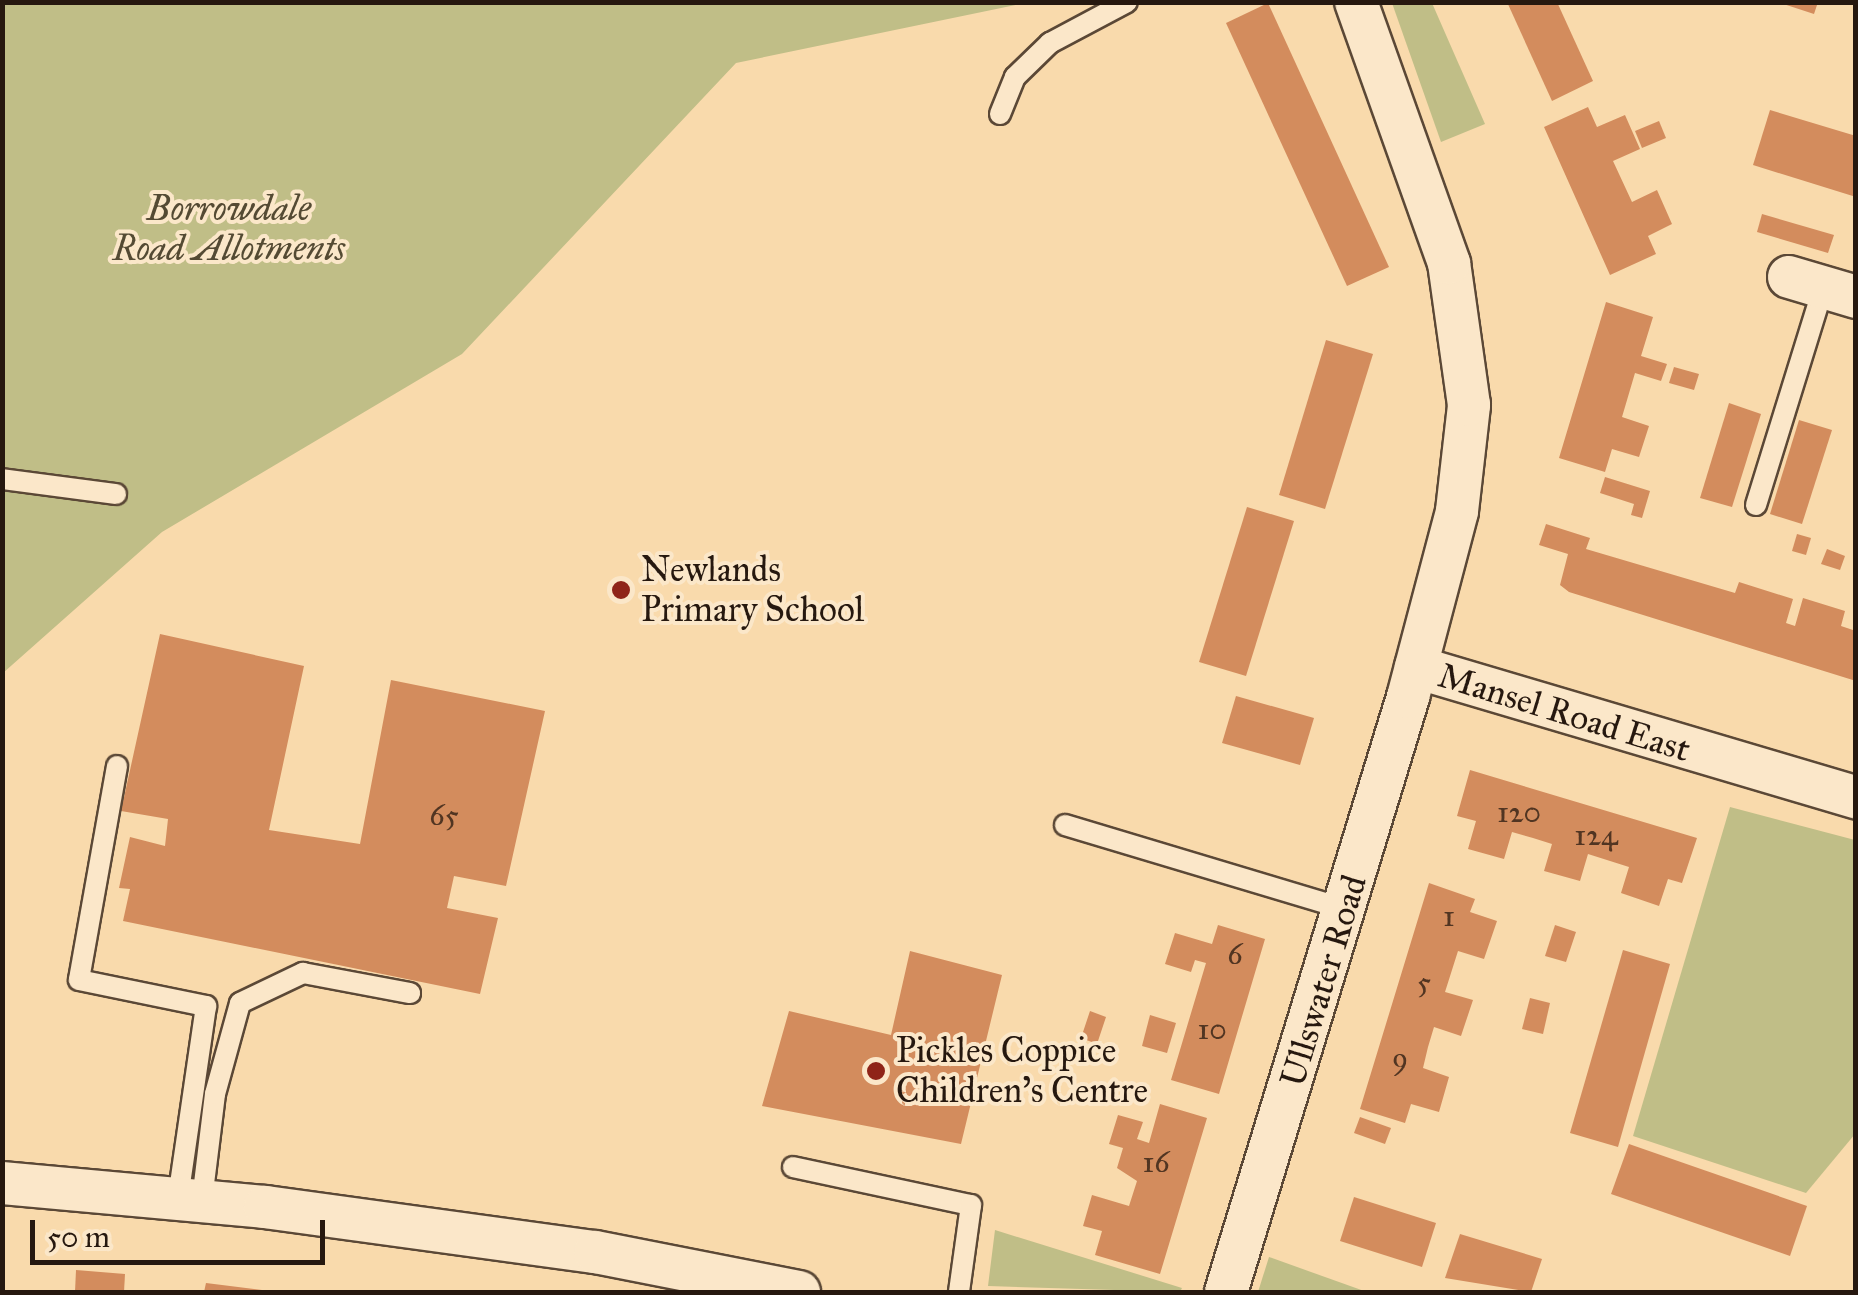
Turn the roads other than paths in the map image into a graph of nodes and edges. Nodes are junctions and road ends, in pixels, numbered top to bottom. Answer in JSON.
{"nodes":[{"id":1,"x":1126,"y":2,"type":"edge"},
{"id":2,"x":1356,"y":2,"type":"edge"},
{"id":3,"x":1000,"y":114,"type":"dead end"},
{"id":4,"x":1822,"y":287,"type":"edge"},
{"id":5,"x":2,"y":479,"type":"edge"},
{"id":6,"x":116,"y":494,"type":"dead end"},
{"id":7,"x":1756,"y":505,"type":"dead end"},
{"id":8,"x":1416,"y":667,"type":"junction"},
{"id":9,"x":117,"y":766,"type":"dead end"},
{"id":10,"x":1856,"y":798,"type":"edge"},
{"id":11,"x":1064,"y":824,"type":"dead end"},
{"id":12,"x":1347,"y":909,"type":"junction"},
{"id":13,"x":410,"y":993,"type":"dead end"},
{"id":14,"x":794,"y":1168,"type":"dead end"},
{"id":15,"x":2,"y":1183,"type":"edge"},
{"id":16,"x":190,"y":1199,"type":"junction"},
{"id":17,"x":799,"y":1292,"type":"edge"},
{"id":18,"x":958,"y":1292,"type":"edge"},
{"id":19,"x":1226,"y":1292,"type":"edge"}],
"edges":[{"from":1,"to":3,"type":"lane"},
{"from":2,"to":8,"type":"street","name":"Mansel Road East"},
{"from":4,"to":7,"type":"lane"},
{"from":5,"to":6,"type":"lane"},
{"from":8,"to":10,"type":"street","name":"Mansel Road East"},
{"from":8,"to":12,"type":"street","name":"Ullswater Road"},
{"from":9,"to":16,"type":"lane"},
{"from":11,"to":12,"type":"lane"},
{"from":12,"to":19,"type":"street","name":"Ullswater Road"},
{"from":13,"to":16,"type":"lane"},
{"from":14,"to":18,"type":"lane"},
{"from":15,"to":16,"type":"street"},
{"from":16,"to":17,"type":"street"}]}
